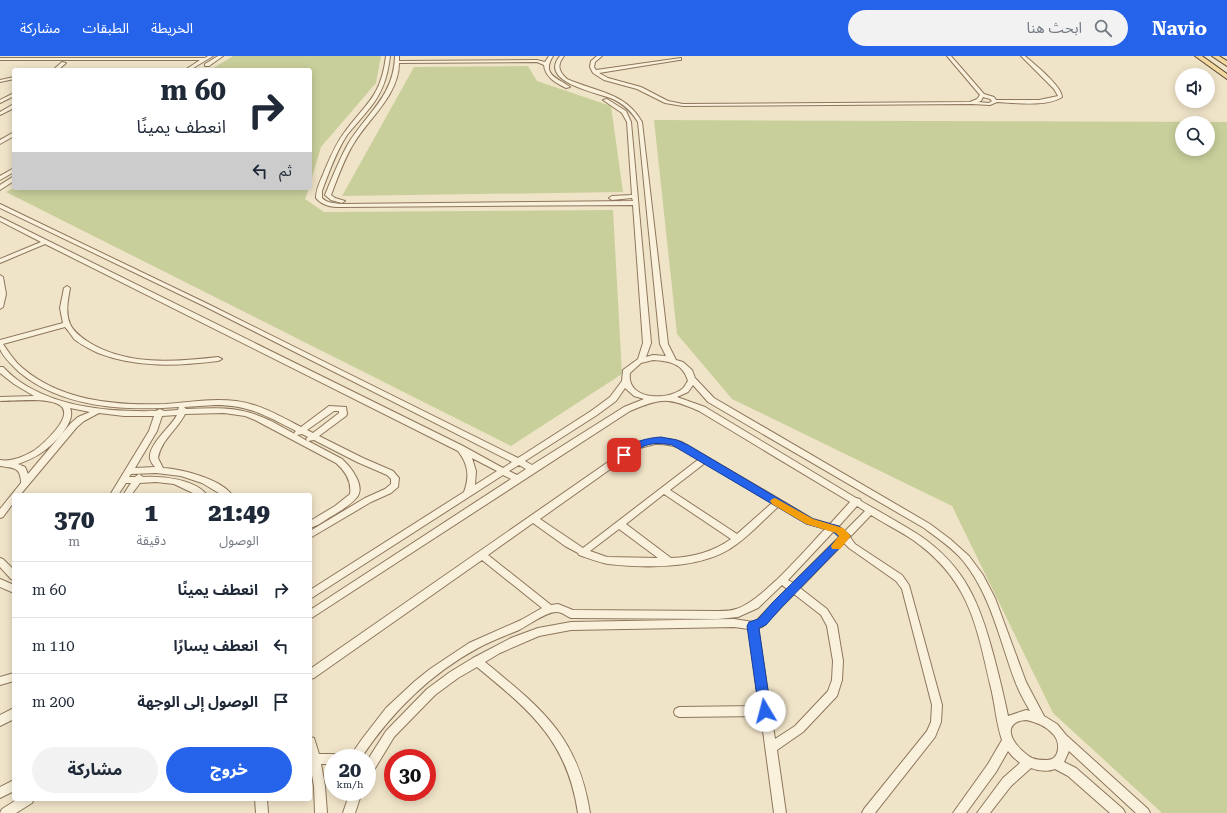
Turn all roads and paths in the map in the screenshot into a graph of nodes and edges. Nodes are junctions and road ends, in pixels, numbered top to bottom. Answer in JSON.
{"nodes":[{"id":1,"x":118,"y":56,"type":"edge"},
{"id":2,"x":212,"y":56,"type":"edge"},
{"id":3,"x":221,"y":56,"type":"edge"},
{"id":4,"x":388,"y":56,"type":"edge"},
{"id":5,"x":540,"y":56,"type":"edge"},
{"id":6,"x":551,"y":56,"type":"edge"},
{"id":7,"x":562,"y":56,"type":"edge"},
{"id":8,"x":600,"y":56,"type":"edge"},
{"id":9,"x":949,"y":56,"type":"edge"},
{"id":10,"x":1023,"y":56,"type":"edge"},
{"id":11,"x":1198,"y":56,"type":"edge"},
{"id":12,"x":1215,"y":56,"type":"edge"},
{"id":13,"x":0,"y":58,"type":"edge"},
{"id":14,"x":206,"y":59,"type":"junction"},
{"id":15,"x":397,"y":59,"type":"edge"},
{"id":16,"x":679,"y":59,"type":"dead end"},
{"id":17,"x":64,"y":63,"type":"dead end"},
{"id":18,"x":546,"y":64,"type":"junction"},
{"id":19,"x":1227,"y":64,"type":"edge"},
{"id":20,"x":58,"y":68,"type":"edge"},
{"id":21,"x":190,"y":68,"type":"edge"},
{"id":22,"x":200,"y":68,"type":"edge"},
{"id":23,"x":595,"y":72,"type":"junction"},
{"id":24,"x":1227,"y":77,"type":"edge"},
{"id":25,"x":12,"y":78,"type":"edge"},
{"id":26,"x":0,"y":81,"type":"edge"},
{"id":27,"x":12,"y":95,"type":"edge"},
{"id":28,"x":982,"y":95,"type":"junction"},
{"id":29,"x":995,"y":101,"type":"junction"},
{"id":30,"x":0,"y":102,"type":"edge"},
{"id":31,"x":970,"y":103,"type":"junction"},
{"id":32,"x":12,"y":107,"type":"edge"},
{"id":33,"x":0,"y":114,"type":"edge"},
{"id":34,"x":12,"y":135,"type":"edge"},
{"id":35,"x":0,"y":142,"type":"edge"},
{"id":36,"x":12,"y":171,"type":"edge"},
{"id":37,"x":0,"y":178,"type":"edge"},
{"id":38,"x":12,"y":179,"type":"edge"},
{"id":39,"x":0,"y":188,"type":"edge"},
{"id":40,"x":635,"y":196,"type":"junction"},
{"id":41,"x":635,"y":203,"type":"junction"},
{"id":42,"x":0,"y":206,"type":"edge"},
{"id":43,"x":0,"y":219,"type":"edge"},
{"id":44,"x":43,"y":241,"type":"junction"},
{"id":45,"x":0,"y":256,"type":"edge"},
{"id":46,"x":0,"y":261,"type":"edge"},
{"id":47,"x":0,"y":277,"type":"edge"},
{"id":48,"x":67,"y":288,"type":"dead end"},
{"id":49,"x":0,"y":307,"type":"edge"},
{"id":50,"x":66,"y":324,"type":"junction"},
{"id":51,"x":0,"y":344,"type":"edge"},
{"id":52,"x":218,"y":359,"type":"dead end"},
{"id":53,"x":641,"y":360,"type":"junction"},
{"id":54,"x":673,"y":360,"type":"junction"},
{"id":55,"x":0,"y":369,"type":"edge"},
{"id":56,"x":692,"y":380,"type":"junction"},
{"id":57,"x":625,"y":382,"type":"junction"},
{"id":58,"x":47,"y":398,"type":"junction"},
{"id":59,"x":670,"y":398,"type":"junction"},
{"id":60,"x":0,"y":399,"type":"edge"},
{"id":61,"x":653,"y":399,"type":"junction"},
{"id":62,"x":64,"y":405,"type":"junction"},
{"id":63,"x":167,"y":406,"type":"junction"},
{"id":64,"x":181,"y":408,"type":"junction"},
{"id":65,"x":98,"y":411,"type":"junction"},
{"id":66,"x":158,"y":414,"type":"junction"},
{"id":67,"x":302,"y":430,"type":"junction"},
{"id":68,"x":314,"y":436,"type":"junction"},
{"id":69,"x":292,"y":437,"type":"junction"},
{"id":70,"x":304,"y":443,"type":"junction"},
{"id":71,"x":460,"y":448,"type":"junction"},
{"id":72,"x":705,"y":459,"type":"junction"},
{"id":73,"x":518,"y":461,"type":"junction"},
{"id":74,"x":4,"y":464,"type":"edge"},
{"id":75,"x":160,"y":469,"type":"junction"},
{"id":76,"x":532,"y":469,"type":"junction"},
{"id":77,"x":143,"y":470,"type":"junction"},
{"id":78,"x":129,"y":471,"type":"junction"},
{"id":79,"x":503,"y":471,"type":"junction"},
{"id":80,"x":517,"y":479,"type":"junction"},
{"id":81,"x":124,"y":480,"type":"junction"},
{"id":82,"x":137,"y":480,"type":"junction"},
{"id":83,"x":25,"y":483,"type":"junction"},
{"id":84,"x":664,"y":490,"type":"junction"},
{"id":85,"x":354,"y":492,"type":"junction"},
{"id":86,"x":17,"y":493,"type":"edge"},
{"id":87,"x":115,"y":493,"type":"edge"},
{"id":88,"x":129,"y":493,"type":"edge"},
{"id":89,"x":200,"y":493,"type":"edge"},
{"id":90,"x":225,"y":493,"type":"edge"},
{"id":91,"x":468,"y":494,"type":"junction"},
{"id":92,"x":875,"y":494,"type":"junction"},
{"id":93,"x":12,"y":498,"type":"edge"},
{"id":94,"x":368,"y":500,"type":"junction"},
{"id":95,"x":777,"y":502,"type":"junction"},
{"id":96,"x":864,"y":506,"type":"junction"},
{"id":97,"x":1,"y":512,"type":"edge"},
{"id":98,"x":534,"y":519,"type":"junction"},
{"id":99,"x":312,"y":524,"type":"edge"},
{"id":100,"x":619,"y":524,"type":"junction"},
{"id":101,"x":830,"y":527,"type":"junction"},
{"id":102,"x":312,"y":534,"type":"edge"},
{"id":103,"x":846,"y":536,"type":"junction"},
{"id":104,"x":737,"y":538,"type":"junction"},
{"id":105,"x":582,"y":553,"type":"junction"},
{"id":106,"x":482,"y":555,"type":"junction"},
{"id":107,"x":0,"y":560,"type":"edge"},
{"id":108,"x":668,"y":561,"type":"junction"},
{"id":109,"x":12,"y":575,"type":"edge"},
{"id":110,"x":782,"y":580,"type":"junction"},
{"id":111,"x":0,"y":583,"type":"edge"},
{"id":112,"x":12,"y":588,"type":"edge"},
{"id":113,"x":794,"y":588,"type":"junction"},
{"id":114,"x":312,"y":594,"type":"edge"},
{"id":115,"x":755,"y":605,"type":"junction"},
{"id":116,"x":549,"y":608,"type":"junction"},
{"id":117,"x":768,"y":613,"type":"junction"},
{"id":118,"x":312,"y":614,"type":"edge"},
{"id":119,"x":571,"y":614,"type":"junction"},
{"id":120,"x":571,"y":626,"type":"junction"},
{"id":121,"x":753,"y":626,"type":"junction"},
{"id":122,"x":477,"y":661,"type":"junction"},
{"id":123,"x":312,"y":673,"type":"edge"},
{"id":124,"x":12,"y":678,"type":"edge"},
{"id":125,"x":0,"y":681,"type":"edge"},
{"id":126,"x":765,"y":711,"type":"junction"},
{"id":127,"x":679,"y":712,"type":"dead end"},
{"id":128,"x":12,"y":714,"type":"edge"},
{"id":129,"x":1040,"y":719,"type":"junction"},
{"id":130,"x":0,"y":721,"type":"edge"},
{"id":131,"x":1005,"y":730,"type":"junction"},
{"id":132,"x":1061,"y":738,"type":"junction"},
{"id":133,"x":1007,"y":742,"type":"junction"},
{"id":134,"x":312,"y":748,"type":"edge"},
{"id":135,"x":771,"y":748,"type":"junction"},
{"id":136,"x":361,"y":749,"type":"edge"},
{"id":137,"x":376,"y":752,"type":"edge"},
{"id":138,"x":315,"y":758,"type":"junction"},
{"id":139,"x":324,"y":758,"type":"edge"},
{"id":140,"x":1029,"y":762,"type":"junction"},
{"id":141,"x":1056,"y":763,"type":"junction"},
{"id":142,"x":12,"y":785,"type":"edge"},
{"id":143,"x":0,"y":793,"type":"edge"},
{"id":144,"x":25,"y":801,"type":"edge"},
{"id":145,"x":261,"y":801,"type":"edge"},
{"id":146,"x":353,"y":801,"type":"edge"},
{"id":147,"x":6,"y":813,"type":"edge"},
{"id":148,"x":262,"y":813,"type":"edge"},
{"id":149,"x":321,"y":813,"type":"edge"},
{"id":150,"x":349,"y":813,"type":"edge"},
{"id":151,"x":584,"y":813,"type":"edge"},
{"id":152,"x":780,"y":813,"type":"edge"},
{"id":153,"x":868,"y":813,"type":"edge"},
{"id":154,"x":959,"y":813,"type":"edge"},
{"id":155,"x":983,"y":813,"type":"edge"},
{"id":156,"x":1119,"y":813,"type":"edge"},
{"id":157,"x":1144,"y":813,"type":"edge"}],
"edges":[{"from":1,"to":13,"type":"street"},
{"from":2,"to":14,"type":"street"},
{"from":3,"to":22,"type":"street"},
{"from":4,"to":41,"type":"street"},
{"from":5,"to":15,"type":"street"},
{"from":6,"to":18,"type":"street"},
{"from":7,"to":54,"type":"street"},
{"from":8,"to":23,"type":"street"},
{"from":9,"to":28,"type":"street"},
{"from":10,"to":29,"type":"street"},
{"from":11,"to":24,"type":"main road"},
{"from":12,"to":19,"type":"main road"},
{"from":13,"to":14,"type":"street"},
{"from":14,"to":21,"type":"street"},
{"from":15,"to":18,"type":"street"},
{"from":15,"to":40,"type":"street"},
{"from":16,"to":23,"type":"street"},
{"from":17,"to":20,"type":"street"},
{"from":18,"to":40,"type":"street"},
{"from":23,"to":31,"type":"street"},
{"from":25,"to":26,"type":"street"},
{"from":27,"to":30,"type":"street"},
{"from":28,"to":29,"type":"street"},
{"from":28,"to":31,"type":"street"},
{"from":29,"to":31,"type":"street"},
{"from":32,"to":33,"type":"street"},
{"from":34,"to":35,"type":"street"},
{"from":36,"to":37,"type":"street"},
{"from":38,"to":39,"type":"street"},
{"from":40,"to":41,"type":"street"},
{"from":41,"to":53,"type":"street"},
{"from":42,"to":73,"type":"street"},
{"from":43,"to":44,"type":"street"},
{"from":44,"to":45,"type":"street"},
{"from":44,"to":46,"type":"street"},
{"from":44,"to":71,"type":"street"},
{"from":47,"to":49,"type":"street"},
{"from":48,"to":50,"type":"street"},
{"from":50,"to":51,"type":"street"},
{"from":50,"to":52,"type":"street"},
{"from":51,"to":63,"type":"street"},
{"from":53,"to":54,"type":"street"},
{"from":53,"to":57,"type":"street"},
{"from":54,"to":56,"type":"street"},
{"from":55,"to":58,"type":"street"},
{"from":56,"to":59,"type":"street"},
{"from":56,"to":92,"type":"street"},
{"from":57,"to":61,"type":"street"},
{"from":57,"to":73,"type":"street"},
{"from":58,"to":60,"type":"street"},
{"from":58,"to":62,"type":"street"},
{"from":59,"to":61,"type":"street"},
{"from":59,"to":96,"type":"street"},
{"from":61,"to":76,"type":"street"},
{"from":62,"to":65,"type":"street"},
{"from":62,"to":74,"type":"street"},
{"from":63,"to":64,"type":"street"},
{"from":63,"to":66,"type":"street"},
{"from":64,"to":66,"type":"street"},
{"from":64,"to":67,"type":"street"},
{"from":64,"to":69,"type":"street"},
{"from":64,"to":75,"type":"street"},
{"from":65,"to":66,"type":"street"},
{"from":65,"to":83,"type":"street"},
{"from":66,"to":78,"type":"street"},
{"from":67,"to":68,"type":"street"},
{"from":67,"to":68,"type":"street"},
{"from":67,"to":69,"type":"street"},
{"from":68,"to":70,"type":"street"},
{"from":68,"to":94,"type":"street"},
{"from":69,"to":70,"type":"street"},
{"from":70,"to":85,"type":"street"},
{"from":71,"to":79,"type":"street"},
{"from":71,"to":91,"type":"street"},
{"from":72,"to":84,"type":"street"},
{"from":72,"to":95,"type":"street"},
{"from":72,"to":98,"type":"street"},
{"from":73,"to":76,"type":"street"},
{"from":73,"to":79,"type":"street"},
{"from":74,"to":83,"type":"street"},
{"from":75,"to":77,"type":"street"},
{"from":75,"to":90,"type":"street"},
{"from":76,"to":80,"type":"street"},
{"from":77,"to":78,"type":"street"},
{"from":77,"to":82,"type":"street"},
{"from":78,"to":81,"type":"street"},
{"from":79,"to":80,"type":"street"},
{"from":79,"to":91,"type":"street"},
{"from":80,"to":118,"type":"street"},
{"from":81,"to":82,"type":"street"},
{"from":81,"to":87,"type":"street"},
{"from":82,"to":88,"type":"street"},
{"from":82,"to":89,"type":"street"},
{"from":83,"to":86,"type":"street"},
{"from":84,"to":100,"type":"street"},
{"from":84,"to":104,"type":"street"},
{"from":85,"to":94,"type":"street"},
{"from":85,"to":99,"type":"street"},
{"from":91,"to":114,"type":"street"},
{"from":92,"to":96,"type":"street"},
{"from":92,"to":129,"type":"street"},
{"from":93,"to":97,"type":"street"},
{"from":94,"to":102,"type":"street"},
{"from":95,"to":101,"type":"street"},
{"from":95,"to":104,"type":"street"},
{"from":96,"to":101,"type":"street"},
{"from":96,"to":103,"type":"street"},
{"from":96,"to":131,"type":"street"},
{"from":98,"to":105,"type":"street"},
{"from":98,"to":106,"type":"street"},
{"from":100,"to":105,"type":"street"},
{"from":100,"to":108,"type":"street"},
{"from":101,"to":103,"type":"street"},
{"from":101,"to":110,"type":"street"},
{"from":103,"to":113,"type":"street"},
{"from":103,"to":153,"type":"street"},
{"from":104,"to":108,"type":"street"},
{"from":105,"to":108,"type":"street"},
{"from":106,"to":116,"type":"street"},
{"from":106,"to":123,"type":"street"},
{"from":107,"to":109,"type":"street"},
{"from":110,"to":113,"type":"street"},
{"from":110,"to":115,"type":"street"},
{"from":111,"to":112,"type":"street"},
{"from":113,"to":117,"type":"street"},
{"from":113,"to":135,"type":"street"},
{"from":115,"to":117,"type":"street"},
{"from":115,"to":119,"type":"street"},
{"from":116,"to":119,"type":"street"},
{"from":116,"to":136,"type":"street"},
{"from":117,"to":121,"type":"street"},
{"from":119,"to":120,"type":"street"},
{"from":120,"to":121,"type":"street"},
{"from":120,"to":122,"type":"street"},
{"from":121,"to":126,"type":"street"},
{"from":122,"to":137,"type":"street"},
{"from":122,"to":151,"type":"street"},
{"from":124,"to":125,"type":"street"},
{"from":126,"to":127,"type":"street"},
{"from":126,"to":135,"type":"street"},
{"from":128,"to":130,"type":"street"},
{"from":129,"to":131,"type":"street"},
{"from":129,"to":132,"type":"street"},
{"from":131,"to":133,"type":"street"},
{"from":132,"to":141,"type":"street"},
{"from":132,"to":157,"type":"street"},
{"from":133,"to":140,"type":"street"},
{"from":133,"to":154,"type":"street"},
{"from":134,"to":138,"type":"street"},
{"from":135,"to":152,"type":"street"},
{"from":138,"to":139,"type":"street"},
{"from":138,"to":149,"type":"street"},
{"from":140,"to":141,"type":"street"},
{"from":140,"to":155,"type":"street"},
{"from":141,"to":156,"type":"street"},
{"from":142,"to":143,"type":"street"},
{"from":144,"to":147,"type":"street"},
{"from":145,"to":148,"type":"street"},
{"from":146,"to":150,"type":"street"}]}
